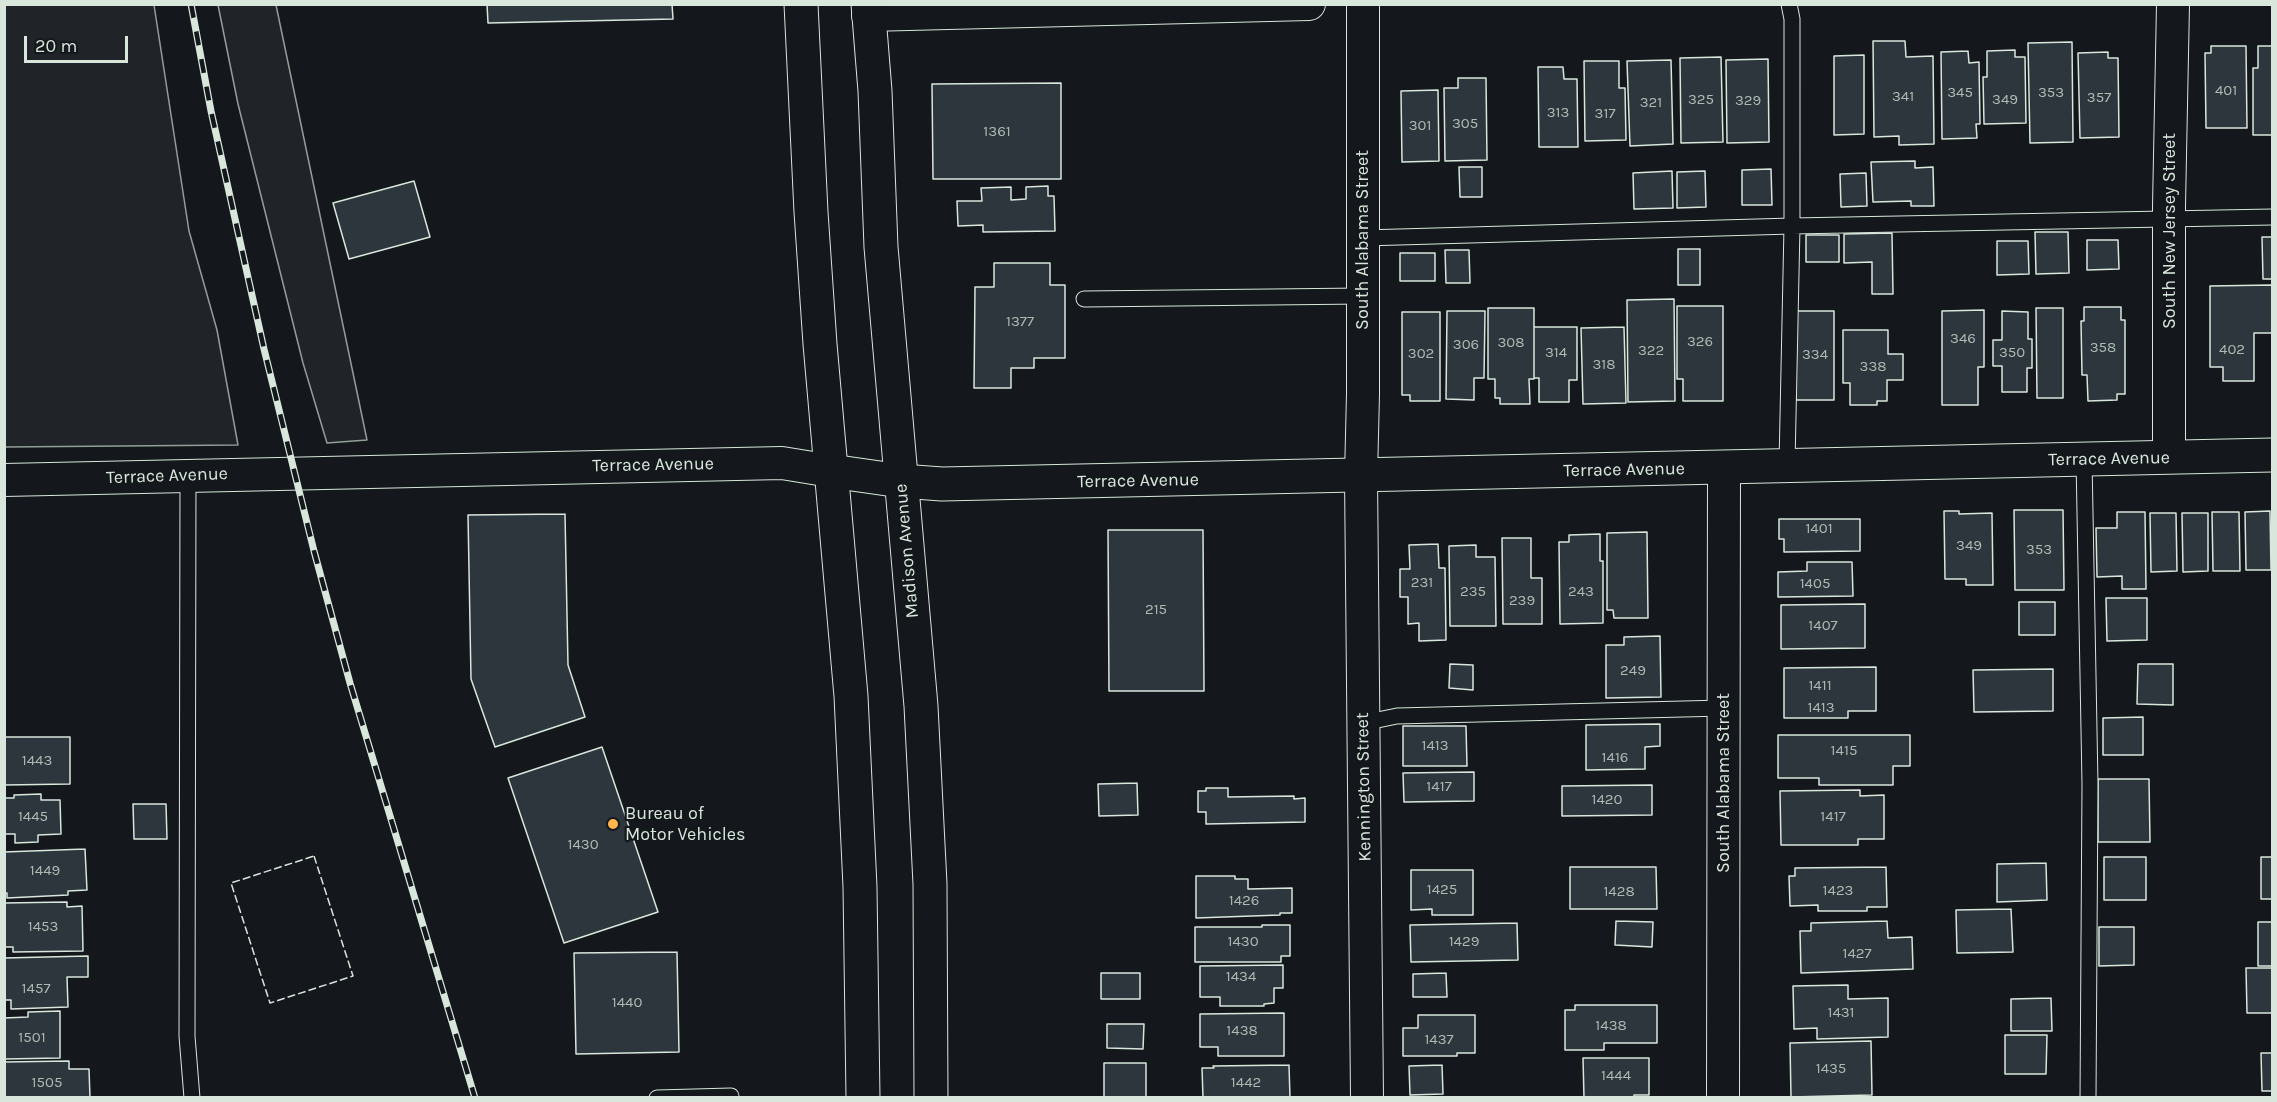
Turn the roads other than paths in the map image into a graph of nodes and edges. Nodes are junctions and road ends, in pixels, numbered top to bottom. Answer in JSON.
{"nodes":[{"id":1,"x":801,"y":4,"type":"edge"},
{"id":2,"x":1309,"y":4,"type":"edge"},
{"id":3,"x":1363,"y":4,"type":"edge"},
{"id":4,"x":1789,"y":4,"type":"edge"},
{"id":5,"x":2173,"y":4,"type":"edge"},
{"id":6,"x":1051,"y":7,"type":"edge"},
{"id":7,"x":1086,"y":7,"type":"edge"},
{"id":8,"x":951,"y":9,"type":"edge"},
{"id":9,"x":868,"y":10,"type":"edge"},
{"id":10,"x":2170,"y":217,"type":"junction"},
{"id":11,"x":2272,"y":217,"type":"edge"},
{"id":12,"x":1792,"y":226,"type":"junction"},
{"id":13,"x":1363,"y":238,"type":"junction"},
{"id":14,"x":1363,"y":296,"type":"junction"},
{"id":15,"x":1084,"y":299,"type":"dead end"},
{"id":16,"x":2272,"y":455,"type":"edge"},
{"id":17,"x":2169,"y":457,"type":"junction"},
{"id":18,"x":2084,"y":459,"type":"junction"},
{"id":19,"x":1787,"y":464,"type":"junction"},
{"id":20,"x":1724,"y":468,"type":"junction"},
{"id":21,"x":831,"y":471,"type":"junction"},
{"id":22,"x":188,"y":475,"type":"junction"},
{"id":23,"x":1361,"y":476,"type":"junction"},
{"id":24,"x":4,"y":480,"type":"edge"},
{"id":25,"x":901,"y":481,"type":"junction"},
{"id":26,"x":1724,"y":708,"type":"junction"},
{"id":27,"x":1363,"y":723,"type":"junction"},
{"id":28,"x":731,"y":1096,"type":"dead end"},
{"id":29,"x":192,"y":1098,"type":"edge"},
{"id":30,"x":657,"y":1098,"type":"edge"},
{"id":31,"x":863,"y":1098,"type":"edge"},
{"id":32,"x":931,"y":1098,"type":"edge"},
{"id":33,"x":1367,"y":1098,"type":"edge"},
{"id":34,"x":1724,"y":1098,"type":"edge"},
{"id":35,"x":2088,"y":1098,"type":"edge"}],
"edges":[{"from":1,"to":21,"type":"main road"},
{"from":2,"to":7,"type":"street"},
{"from":3,"to":13,"type":"street","name":"South Alabama Street"},
{"from":4,"to":12,"type":"lane"},
{"from":5,"to":10,"type":"street","name":"South New Jersey Street"},
{"from":6,"to":7,"type":"street"},
{"from":6,"to":8,"type":"street"},
{"from":8,"to":9,"type":"street"},
{"from":9,"to":25,"type":"main road","name":"Madison Avenue"},
{"from":10,"to":11,"type":"lane"},
{"from":10,"to":12,"type":"lane"},
{"from":10,"to":17,"type":"street","name":"South New Jersey Street"},
{"from":12,"to":13,"type":"lane"},
{"from":12,"to":19,"type":"lane"},
{"from":13,"to":14,"type":"street","name":"South Alabama Street"},
{"from":14,"to":15,"type":"lane"},
{"from":14,"to":23,"type":"street","name":"South Alabama Street"},
{"from":16,"to":17,"type":"main road","name":"Terrace Avenue"},
{"from":17,"to":18,"type":"main road","name":"Terrace Avenue"},
{"from":18,"to":19,"type":"main road","name":"Terrace Avenue"},
{"from":18,"to":35,"type":"lane"},
{"from":19,"to":20,"type":"main road","name":"Terrace Avenue"},
{"from":20,"to":23,"type":"main road","name":"Terrace Avenue"},
{"from":20,"to":26,"type":"street","name":"South Alabama Street"},
{"from":21,"to":22,"type":"street","name":"Terrace Avenue"},
{"from":21,"to":25,"type":"main road","name":"Terrace Avenue"},
{"from":21,"to":31,"type":"main road"},
{"from":22,"to":24,"type":"street","name":"Terrace Avenue"},
{"from":22,"to":29,"type":"lane"},
{"from":23,"to":25,"type":"main road","name":"Terrace Avenue"},
{"from":23,"to":27,"type":"street","name":"Kennington Street"},
{"from":25,"to":32,"type":"main road","name":"Madison Avenue"},
{"from":26,"to":27,"type":"lane"},
{"from":26,"to":34,"type":"street","name":"South Alabama Street"},
{"from":27,"to":33,"type":"street","name":"Kennington Street"},
{"from":28,"to":30,"type":"lane"}]}
